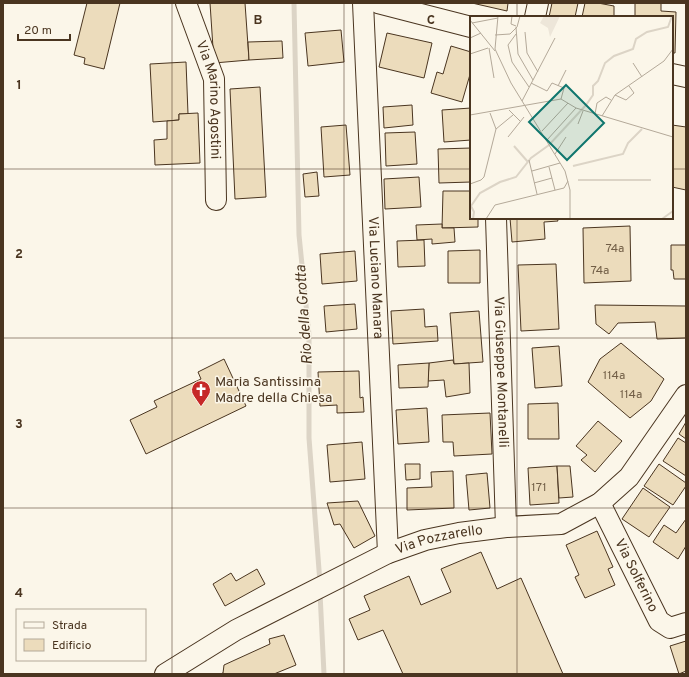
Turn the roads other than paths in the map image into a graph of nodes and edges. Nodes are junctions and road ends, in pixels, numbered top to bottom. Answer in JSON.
{"nodes":[{"id":1,"x":186,"y":3,"type":"edge"},
{"id":2,"x":363,"y":3,"type":"edge"},
{"id":3,"x":378,"y":3,"type":"edge"},
{"id":4,"x":538,"y":3,"type":"edge"},
{"id":5,"x":535,"y":16,"type":"edge"},
{"id":6,"x":470,"y":27,"type":"edge"},
{"id":7,"x":673,"y":74,"type":"edge"},
{"id":8,"x":686,"y":77,"type":"edge"},
{"id":9,"x":216,"y":200,"type":"dead end"},
{"id":10,"x":496,"y":219,"type":"edge"},
{"id":11,"x":686,"y":395,"type":"edge"},
{"id":12,"x":600,"y":503,"type":"junction"},
{"id":13,"x":506,"y":527,"type":"junction"},
{"id":14,"x":388,"y":553,"type":"junction"},
{"id":15,"x":686,"y":623,"type":"edge"},
{"id":16,"x":165,"y":674,"type":"edge"}],
"edges":[{"from":1,"to":9,"type":"street","name":"Via Marino Agostini"},
{"from":2,"to":14,"type":"street","name":"Via Luciano Manara"},
{"from":3,"to":6,"type":"street"},
{"from":4,"to":5,"type":"street"},
{"from":7,"to":8,"type":"street"},
{"from":10,"to":13,"type":"street","name":"Via Giuseppe Montanelli"},
{"from":11,"to":12,"type":"street","name":"Via Pozzarello"},
{"from":12,"to":13,"type":"street","name":"Via Pozzarello"},
{"from":12,"to":15,"type":"street","name":"Via Solferino"},
{"from":13,"to":14,"type":"street","name":"Via Pozzarello"},
{"from":14,"to":16,"type":"street","name":"Via Pozzarello"}]}
